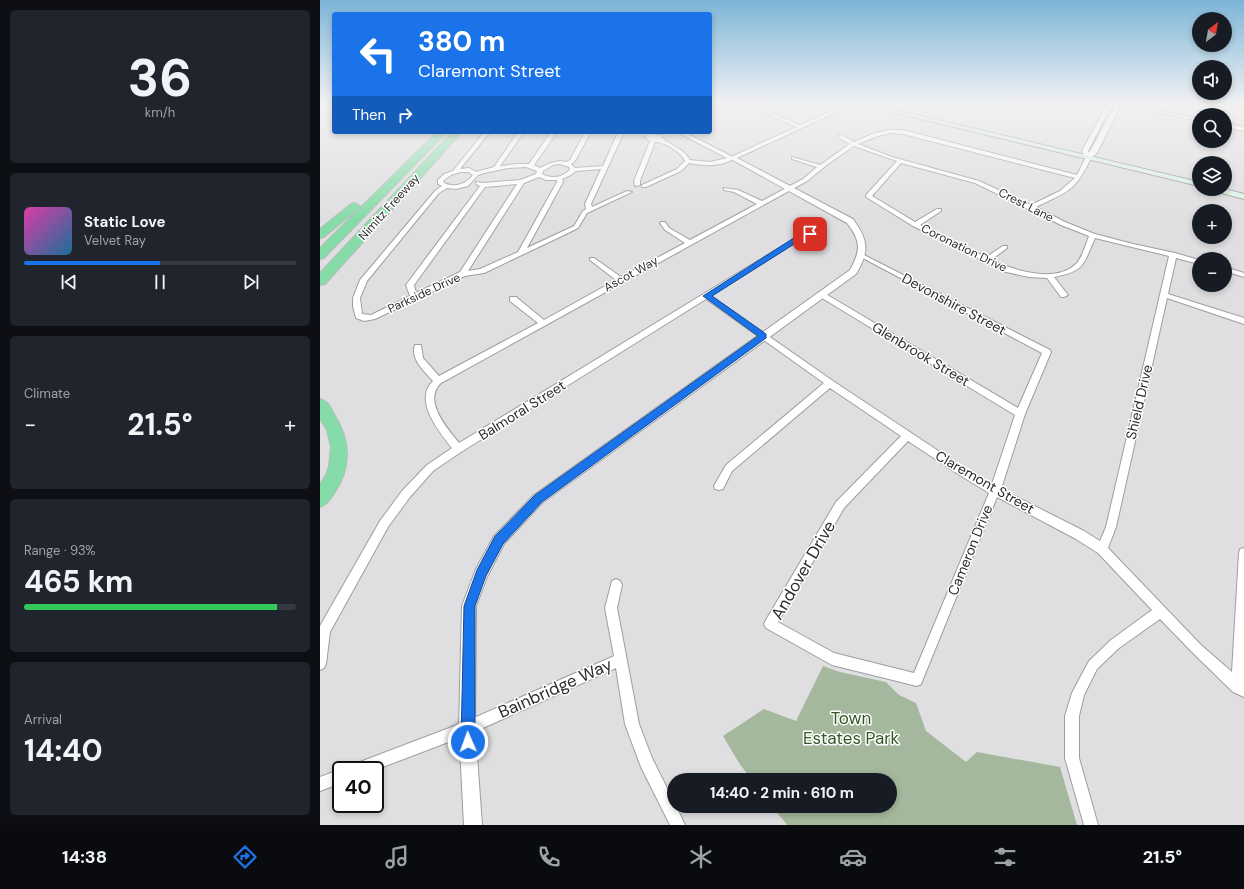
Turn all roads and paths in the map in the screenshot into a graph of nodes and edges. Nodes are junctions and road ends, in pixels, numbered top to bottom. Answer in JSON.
{"nodes":[{"id":1,"x":432,"y":142,"type":"edge"},
{"id":2,"x":447,"y":142,"type":"edge"},
{"id":3,"x":479,"y":142,"type":"edge"},
{"id":4,"x":514,"y":142,"type":"edge"},
{"id":5,"x":547,"y":142,"type":"edge"},
{"id":6,"x":582,"y":142,"type":"edge"},
{"id":7,"x":616,"y":142,"type":"edge"},
{"id":8,"x":655,"y":142,"type":"edge"},
{"id":9,"x":661,"y":142,"type":"edge"},
{"id":10,"x":701,"y":142,"type":"edge"},
{"id":11,"x":766,"y":142,"type":"edge"},
{"id":12,"x":850,"y":142,"type":"edge"},
{"id":13,"x":861,"y":142,"type":"edge"},
{"id":14,"x":944,"y":142,"type":"edge"},
{"id":15,"x":1023,"y":142,"type":"edge"},
{"id":16,"x":1089,"y":142,"type":"edge"},
{"id":17,"x":1099,"y":142,"type":"edge"},
{"id":18,"x":854,"y":145,"type":"junction"},
{"id":19,"x":732,"y":158,"type":"junction"},
{"id":20,"x":794,"y":158,"type":"dead end"},
{"id":21,"x":1088,"y":158,"type":"junction"},
{"id":22,"x":688,"y":161,"type":"junction"},
{"id":23,"x":900,"y":161,"type":"junction"},
{"id":24,"x":567,"y":164,"type":"junction"},
{"id":25,"x":531,"y":166,"type":"junction"},
{"id":26,"x":819,"y":166,"type":"junction"},
{"id":27,"x":605,"y":167,"type":"junction"},
{"id":28,"x":496,"y":168,"type":"junction"},
{"id":29,"x":573,"y":170,"type":"junction"},
{"id":30,"x":456,"y":171,"type":"junction"},
{"id":31,"x":540,"y":172,"type":"junction"},
{"id":32,"x":400,"y":174,"type":"junction"},
{"id":33,"x":476,"y":174,"type":"junction"},
{"id":34,"x":1078,"y":177,"type":"junction"},
{"id":35,"x":559,"y":178,"type":"junction"},
{"id":36,"x":473,"y":181,"type":"junction"},
{"id":37,"x":521,"y":182,"type":"junction"},
{"id":38,"x":1192,"y":182,"type":"edge"},
{"id":39,"x":483,"y":185,"type":"junction"},
{"id":40,"x":637,"y":185,"type":"junction"},
{"id":41,"x":644,"y":186,"type":"junction"},
{"id":42,"x":445,"y":187,"type":"junction"},
{"id":43,"x":790,"y":188,"type":"junction"},
{"id":44,"x":726,"y":189,"type":"dead end"},
{"id":45,"x":1232,"y":189,"type":"edge"},
{"id":46,"x":629,"y":192,"type":"junction"},
{"id":47,"x":1244,"y":192,"type":"edge"},
{"id":48,"x":1232,"y":193,"type":"edge"},
{"id":49,"x":1244,"y":197,"type":"edge"},
{"id":50,"x":761,"y":203,"type":"junction"},
{"id":51,"x":1030,"y":208,"type":"junction"},
{"id":52,"x":589,"y":210,"type":"junction"},
{"id":53,"x":939,"y":210,"type":"dead end"},
{"id":54,"x":663,"y":223,"type":"dead end"},
{"id":55,"x":915,"y":225,"type":"junction"},
{"id":56,"x":810,"y":234,"type":"dead end"},
{"id":57,"x":320,"y":235,"type":"edge"},
{"id":58,"x":1093,"y":235,"type":"junction"},
{"id":59,"x":689,"y":243,"type":"junction"},
{"id":60,"x":1005,"y":247,"type":"dead end"},
{"id":61,"x":351,"y":248,"type":"junction"},
{"id":62,"x":520,"y":254,"type":"junction"},
{"id":63,"x":1173,"y":254,"type":"junction"},
{"id":64,"x":320,"y":255,"type":"edge"},
{"id":65,"x":862,"y":256,"type":"junction"},
{"id":66,"x":592,"y":259,"type":"dead end"},
{"id":67,"x":986,"y":260,"type":"junction"},
{"id":68,"x":1192,"y":260,"type":"edge"},
{"id":69,"x":1232,"y":271,"type":"edge"},
{"id":70,"x":463,"y":274,"type":"junction"},
{"id":71,"x":1244,"y":275,"type":"edge"},
{"id":72,"x":1049,"y":276,"type":"junction"},
{"id":73,"x":620,"y":280,"type":"junction"},
{"id":74,"x":320,"y":281,"type":"edge"},
{"id":75,"x":320,"y":291,"type":"edge"},
{"id":76,"x":821,"y":295,"type":"junction"},
{"id":77,"x":1064,"y":295,"type":"dead end"},
{"id":78,"x":1164,"y":295,"type":"junction"},
{"id":79,"x":706,"y":296,"type":"junction"},
{"id":80,"x":416,"y":297,"type":"junction"},
{"id":81,"x":513,"y":299,"type":"dead end"},
{"id":82,"x":1244,"y":321,"type":"edge"},
{"id":83,"x":542,"y":323,"type":"junction"},
{"id":84,"x":764,"y":336,"type":"junction"},
{"id":85,"x":418,"y":347,"type":"dead end"},
{"id":86,"x":1047,"y":352,"type":"joint"},
{"id":87,"x":438,"y":381,"type":"junction"},
{"id":88,"x":830,"y":383,"type":"junction"},
{"id":89,"x":320,"y":405,"type":"edge"},
{"id":90,"x":1020,"y":414,"type":"junction"},
{"id":91,"x":908,"y":435,"type":"junction"},
{"id":92,"x":458,"y":449,"type":"junction"},
{"id":93,"x":338,"y":466,"type":"junction"},
{"id":94,"x":719,"y":486,"type":"dead end"},
{"id":95,"x":320,"y":488,"type":"edge"},
{"id":96,"x":995,"y":491,"type":"junction"},
{"id":97,"x":320,"y":499,"type":"edge"},
{"id":98,"x":1102,"y":549,"type":"junction"},
{"id":99,"x":1244,"y":553,"type":"edge"},
{"id":100,"x":616,"y":585,"type":"dead end"},
{"id":101,"x":1160,"y":612,"type":"junction"},
{"id":102,"x":620,"y":660,"type":"junction"},
{"id":103,"x":320,"y":664,"type":"edge"},
{"id":104,"x":917,"y":680,"type":"joint"},
{"id":105,"x":1241,"y":689,"type":"edge"},
{"id":106,"x":467,"y":728,"type":"junction"},
{"id":107,"x":381,"y":761,"type":"edge"},
{"id":108,"x":332,"y":779,"type":"edge"},
{"id":109,"x":320,"y":784,"type":"edge"},
{"id":110,"x":473,"y":825,"type":"edge"},
{"id":111,"x":678,"y":825,"type":"edge"},
{"id":112,"x":1091,"y":825,"type":"edge"}],
"edges":[{"from":1,"to":32,"type":"highway","name":"Nimitz Freeway"},
{"from":2,"to":61,"type":"highway","name":"Nimitz Freeway"},
{"from":3,"to":30,"type":"street"},
{"from":4,"to":28,"type":"street"},
{"from":5,"to":25,"type":"street"},
{"from":6,"to":24,"type":"street"},
{"from":7,"to":27,"type":"street"},
{"from":8,"to":40,"type":"street"},
{"from":9,"to":22,"type":"street"},
{"from":10,"to":19,"type":"street"},
{"from":11,"to":19,"type":"street"},
{"from":12,"to":18,"type":"street","name":"Crest Lane"},
{"from":13,"to":18,"type":"street","name":"Ascot Way"},
{"from":14,"to":34,"type":"street","name":"Ascot Way"},
{"from":15,"to":21,"type":"main road"},
{"from":16,"to":21,"type":"street"},
{"from":17,"to":21,"type":"street"},
{"from":18,"to":23,"type":"street","name":"Crest Lane"},
{"from":18,"to":26,"type":"street","name":"Ascot Way"},
{"from":19,"to":22,"type":"street"},
{"from":19,"to":43,"type":"street"},
{"from":20,"to":26,"type":"street"},
{"from":21,"to":34,"type":"street"},
{"from":21,"to":38,"type":"main road"},
{"from":22,"to":41,"type":"street","name":"Parkside Drive"},
{"from":23,"to":51,"type":"street","name":"Crest Lane"},
{"from":23,"to":55,"type":"street","name":"Coronation Drive"},
{"from":24,"to":29,"type":"street"},
{"from":24,"to":31,"type":"street"},
{"from":25,"to":28,"type":"street"},
{"from":25,"to":31,"type":"street"},
{"from":26,"to":43,"type":"street","name":"Ascot Way"},
{"from":27,"to":29,"type":"street"},
{"from":27,"to":52,"type":"street"},
{"from":28,"to":33,"type":"street"},
{"from":29,"to":35,"type":"street"},
{"from":30,"to":33,"type":"street"},
{"from":30,"to":42,"type":"street"},
{"from":31,"to":35,"type":"street"},
{"from":31,"to":37,"type":"street"},
{"from":32,"to":57,"type":"highway"},
{"from":32,"to":64,"type":"highway","name":"Nimitz Freeway"},
{"from":33,"to":36,"type":"street"},
{"from":34,"to":51,"type":"street"},
{"from":35,"to":62,"type":"street"},
{"from":36,"to":39,"type":"street"},
{"from":36,"to":42,"type":"street"},
{"from":37,"to":39,"type":"street"},
{"from":37,"to":70,"type":"street"},
{"from":39,"to":80,"type":"street"},
{"from":40,"to":41,"type":"street"},
{"from":40,"to":46,"type":"street","name":"Parkside Drive"},
{"from":41,"to":46,"type":"street","name":"Parkside Drive"},
{"from":42,"to":80,"type":"street","name":"Parkside Drive"},
{"from":43,"to":50,"type":"street","name":"Ascot Way"},
{"from":43,"to":65,"type":"street"},
{"from":44,"to":50,"type":"street"},
{"from":45,"to":47,"type":"main road"},
{"from":46,"to":52,"type":"street","name":"Parkside Drive"},
{"from":48,"to":49,"type":"main road"},
{"from":50,"to":59,"type":"street","name":"Ascot Way"},
{"from":51,"to":58,"type":"street","name":"Crest Lane"},
{"from":52,"to":62,"type":"street","name":"Parkside Drive"},
{"from":53,"to":55,"type":"street"},
{"from":54,"to":59,"type":"street"},
{"from":55,"to":67,"type":"street","name":"Coronation Drive"},
{"from":56,"to":79,"type":"street","name":"Balmoral Street"},
{"from":58,"to":63,"type":"street","name":"Crest Lane"},
{"from":58,"to":72,"type":"street","name":"Coronation Drive"},
{"from":59,"to":73,"type":"street","name":"Ascot Way"},
{"from":60,"to":67,"type":"street"},
{"from":61,"to":74,"type":"highway","name":"Nimitz Freeway"},
{"from":61,"to":75,"type":"highway"},
{"from":62,"to":70,"type":"street","name":"Parkside Drive"},
{"from":63,"to":68,"type":"street","name":"Crest Lane"},
{"from":63,"to":78,"type":"street","name":"Shield Drive"},
{"from":65,"to":76,"type":"street"},
{"from":65,"to":86,"type":"street","name":"Devonshire Street"},
{"from":66,"to":73,"type":"street"},
{"from":67,"to":72,"type":"street","name":"Coronation Drive"},
{"from":69,"to":71,"type":"street"},
{"from":70,"to":80,"type":"street","name":"Parkside Drive"},
{"from":72,"to":77,"type":"street"},
{"from":73,"to":83,"type":"street","name":"Ascot Way"},
{"from":76,"to":84,"type":"street"},
{"from":76,"to":90,"type":"street","name":"Glenbrook Street"},
{"from":78,"to":82,"type":"street"},
{"from":78,"to":98,"type":"street","name":"Shield Drive"},
{"from":79,"to":84,"type":"street","name":"Claremont Street"},
{"from":79,"to":92,"type":"street","name":"Balmoral Street"},
{"from":81,"to":83,"type":"street"},
{"from":83,"to":87,"type":"street","name":"Ascot Way"},
{"from":84,"to":88,"type":"street","name":"Claremont Street"},
{"from":84,"to":106,"type":"street"},
{"from":85,"to":87,"type":"street"},
{"from":86,"to":90,"type":"street","name":"Cameron Drive"},
{"from":87,"to":92,"type":"street"},
{"from":88,"to":91,"type":"street","name":"Claremont Street"},
{"from":88,"to":94,"type":"street"},
{"from":89,"to":93,"type":"highway"},
{"from":90,"to":96,"type":"street","name":"Cameron Drive"},
{"from":91,"to":96,"type":"street","name":"Claremont Street"},
{"from":91,"to":104,"type":"street","name":"Andover Drive"},
{"from":92,"to":103,"type":"street","name":"Balmoral Street"},
{"from":93,"to":95,"type":"highway"},
{"from":93,"to":97,"type":"highway"},
{"from":96,"to":98,"type":"street","name":"Claremont Street"},
{"from":96,"to":104,"type":"street","name":"Cameron Drive"},
{"from":98,"to":101,"type":"street","name":"Claremont Street"},
{"from":99,"to":105,"type":"street"},
{"from":100,"to":102,"type":"street"},
{"from":101,"to":105,"type":"street","name":"Claremont Street"},
{"from":101,"to":112,"type":"street"},
{"from":102,"to":106,"type":"street","name":"Bainbridge Way"},
{"from":102,"to":111,"type":"street"},
{"from":106,"to":107,"type":"street","name":"Bainbridge Way"},
{"from":106,"to":110,"type":"street"},
{"from":108,"to":109,"type":"street"}]}
